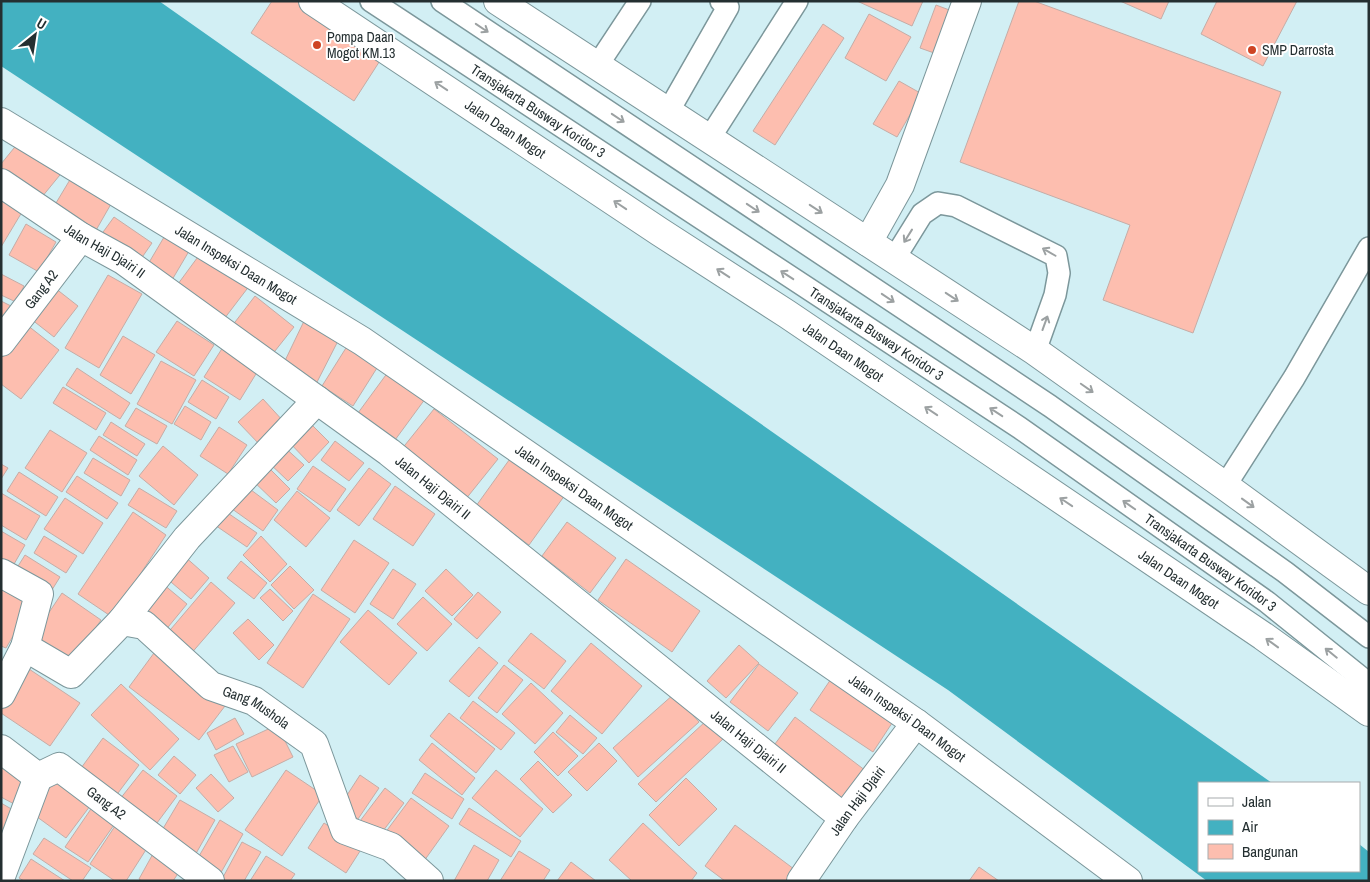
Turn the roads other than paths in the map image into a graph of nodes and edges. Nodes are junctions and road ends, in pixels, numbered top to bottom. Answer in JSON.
{"nodes":[{"id":1,"x":313,"y":1,"type":"edge"},
{"id":2,"x":372,"y":1,"type":"edge"},
{"id":3,"x":442,"y":1,"type":"edge"},
{"id":4,"x":498,"y":1,"type":"edge"},
{"id":5,"x":640,"y":1,"type":"edge"},
{"id":6,"x":721,"y":1,"type":"edge"},
{"id":7,"x":797,"y":1,"type":"edge"},
{"id":8,"x":967,"y":1,"type":"edge"},
{"id":9,"x":597,"y":66,"type":"junction"},
{"id":10,"x":668,"y":112,"type":"junction"},
{"id":11,"x":1,"y":122,"type":"edge"},
{"id":12,"x":709,"y":139,"type":"junction"},
{"id":13,"x":1,"y":183,"type":"edge"},
{"id":14,"x":81,"y":237,"type":"junction"},
{"id":15,"x":868,"y":242,"type":"junction"},
{"id":16,"x":1369,"y":248,"type":"edge"},
{"id":17,"x":894,"y":259,"type":"junction"},
{"id":18,"x":1,"y":342,"type":"edge"},
{"id":19,"x":1035,"y":351,"type":"junction"},
{"id":20,"x":318,"y":400,"type":"junction"},
{"id":21,"x":1225,"y":486,"type":"junction"},
{"id":22,"x":1,"y":573,"type":"edge"},
{"id":23,"x":1369,"y":591,"type":"edge"},
{"id":24,"x":122,"y":621,"type":"junction"},
{"id":25,"x":1369,"y":637,"type":"edge"},
{"id":26,"x":25,"y":647,"type":"junction"},
{"id":27,"x":1369,"y":684,"type":"edge"},
{"id":28,"x":1,"y":694,"type":"edge"},
{"id":29,"x":1369,"y":712,"type":"edge"},
{"id":30,"x":916,"y":723,"type":"junction"},
{"id":31,"x":1,"y":748,"type":"edge"},
{"id":32,"x":38,"y":777,"type":"junction"},
{"id":33,"x":844,"y":818,"type":"junction"},
{"id":34,"x":1,"y":876,"type":"edge"},
{"id":35,"x":210,"y":881,"type":"edge"},
{"id":36,"x":429,"y":881,"type":"edge"},
{"id":37,"x":801,"y":881,"type":"edge"},
{"id":38,"x":1128,"y":881,"type":"edge"}],
"edges":[{"from":29,"to":1,"type":"main road","name":"Jalan Daan Mogot","one_way":true},
{"from":27,"to":2,"type":"lane","name":"Transjakarta Busway Koridor 3","one_way":true},
{"from":3,"to":25,"type":"lane","one_way":true},
{"from":4,"to":9,"type":"main road"},
{"from":5,"to":9,"type":"lane"},
{"from":6,"to":10,"type":"lane"},
{"from":7,"to":12,"type":"lane"},
{"from":8,"to":15,"type":"main road"},
{"from":9,"to":10,"type":"main road"},
{"from":10,"to":12,"type":"main road"},
{"from":11,"to":30,"type":"main road","name":"Jalan Inspeksi Daan Mogot"},
{"from":12,"to":15,"type":"main road","one_way":true},
{"from":13,"to":14,"type":"main road","name":"Jalan Haji Djairi II"},
{"from":14,"to":18,"type":"main road","name":"Gang A2"},
{"from":14,"to":20,"type":"main road","name":"Jalan Haji Djairi II"},
{"from":15,"to":17,"type":"main road"},
{"from":16,"to":21,"type":"lane"},
{"from":17,"to":19,"type":"main road","one_way":true},
{"from":19,"to":17,"type":"lane","one_way":true},
{"from":19,"to":21,"type":"main road","one_way":true},
{"from":20,"to":24,"type":"main road"},
{"from":20,"to":33,"type":"main road","name":"Jalan Haji Djairi II"},
{"from":21,"to":23,"type":"main road","one_way":true},
{"from":22,"to":26,"type":"main road"},
{"from":24,"to":26,"type":"main road"},
{"from":24,"to":36,"type":"main road","name":"Gang Mushola"},
{"from":26,"to":28,"type":"main road"},
{"from":30,"to":33,"type":"main road","name":"Jalan Haji Djairi"},
{"from":30,"to":38,"type":"main road","name":"Jalan Inspeksi Daan Mogot"},
{"from":31,"to":32,"type":"main road"},
{"from":32,"to":34,"type":"main road"},
{"from":32,"to":35,"type":"main road","name":"Gang A2"},
{"from":33,"to":37,"type":"main road","name":"Jalan Haji Djairi"}]}
